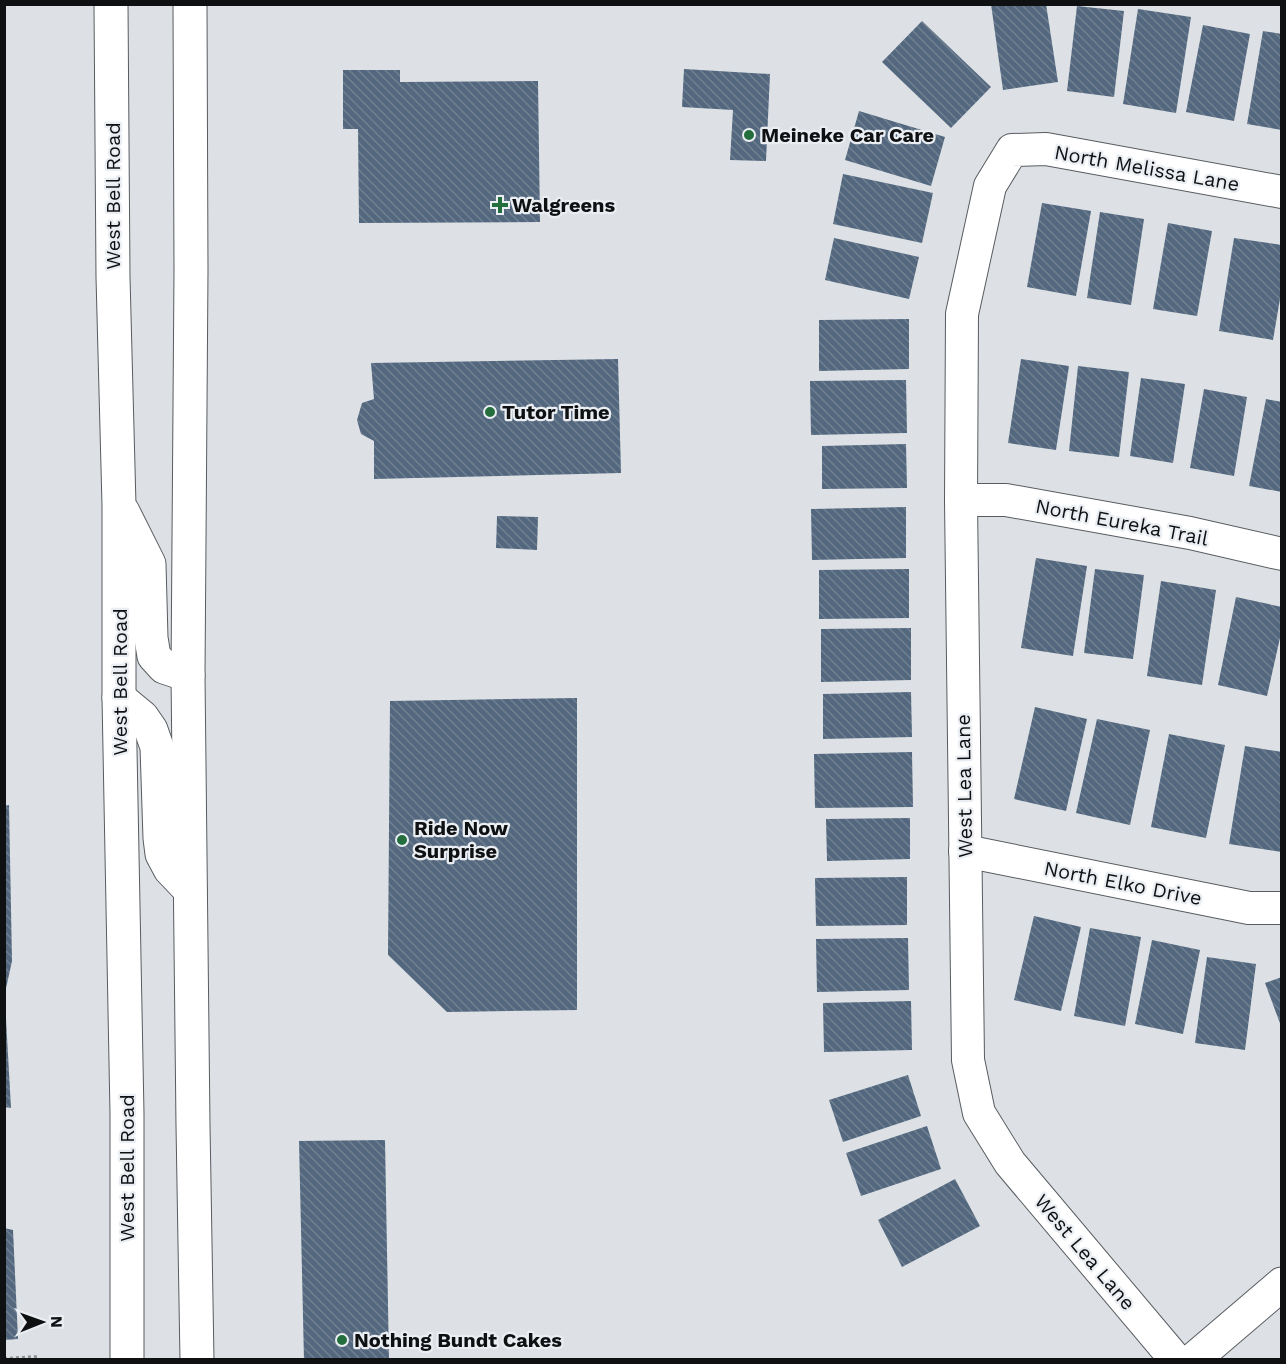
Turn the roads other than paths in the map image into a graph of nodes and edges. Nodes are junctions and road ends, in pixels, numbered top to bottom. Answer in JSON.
{"nodes":[{"id":1,"x":111,"y":4,"type":"edge"},
{"id":2,"x":190,"y":4,"type":"edge"},
{"id":3,"x":1012,"y":150,"type":"joint"},
{"id":4,"x":1281,"y":192,"type":"edge"},
{"id":5,"x":961,"y":500,"type":"junction"},
{"id":6,"x":119,"y":504,"type":"junction"},
{"id":7,"x":1281,"y":554,"type":"edge"},
{"id":8,"x":188,"y":675,"type":"junction"},
{"id":9,"x":119,"y":698,"type":"junction"},
{"id":10,"x":965,"y":851,"type":"junction"},
{"id":11,"x":190,"y":890,"type":"junction"},
{"id":12,"x":1281,"y":908,"type":"edge"},
{"id":13,"x":1281,"y":1284,"type":"edge"},
{"id":14,"x":127,"y":1359,"type":"edge"},
{"id":15,"x":197,"y":1359,"type":"edge"},
{"id":16,"x":1176,"y":1359,"type":"edge"},
{"id":17,"x":1193,"y":1359,"type":"edge"}],
"edges":[{"from":1,"to":6,"type":"main road","name":"West Bell Road"},
{"from":2,"to":8,"type":"main road"},
{"from":3,"to":4,"type":"street","name":"North Melissa Lane"},
{"from":3,"to":5,"type":"street","name":"West Lea Lane"},
{"from":5,"to":7,"type":"street","name":"North Eureka Trail"},
{"from":5,"to":10,"type":"street","name":"West Lea Lane"},
{"from":6,"to":8,"type":"main road"},
{"from":6,"to":9,"type":"main road","name":"West Bell Road"},
{"from":8,"to":11,"type":"main road"},
{"from":9,"to":11,"type":"main road"},
{"from":9,"to":14,"type":"main road","name":"West Bell Road"},
{"from":10,"to":12,"type":"street","name":"North Elko Drive"},
{"from":10,"to":16,"type":"street","name":"West Lea Lane"},
{"from":11,"to":15,"type":"main road"},
{"from":13,"to":17,"type":"main road"}]}
